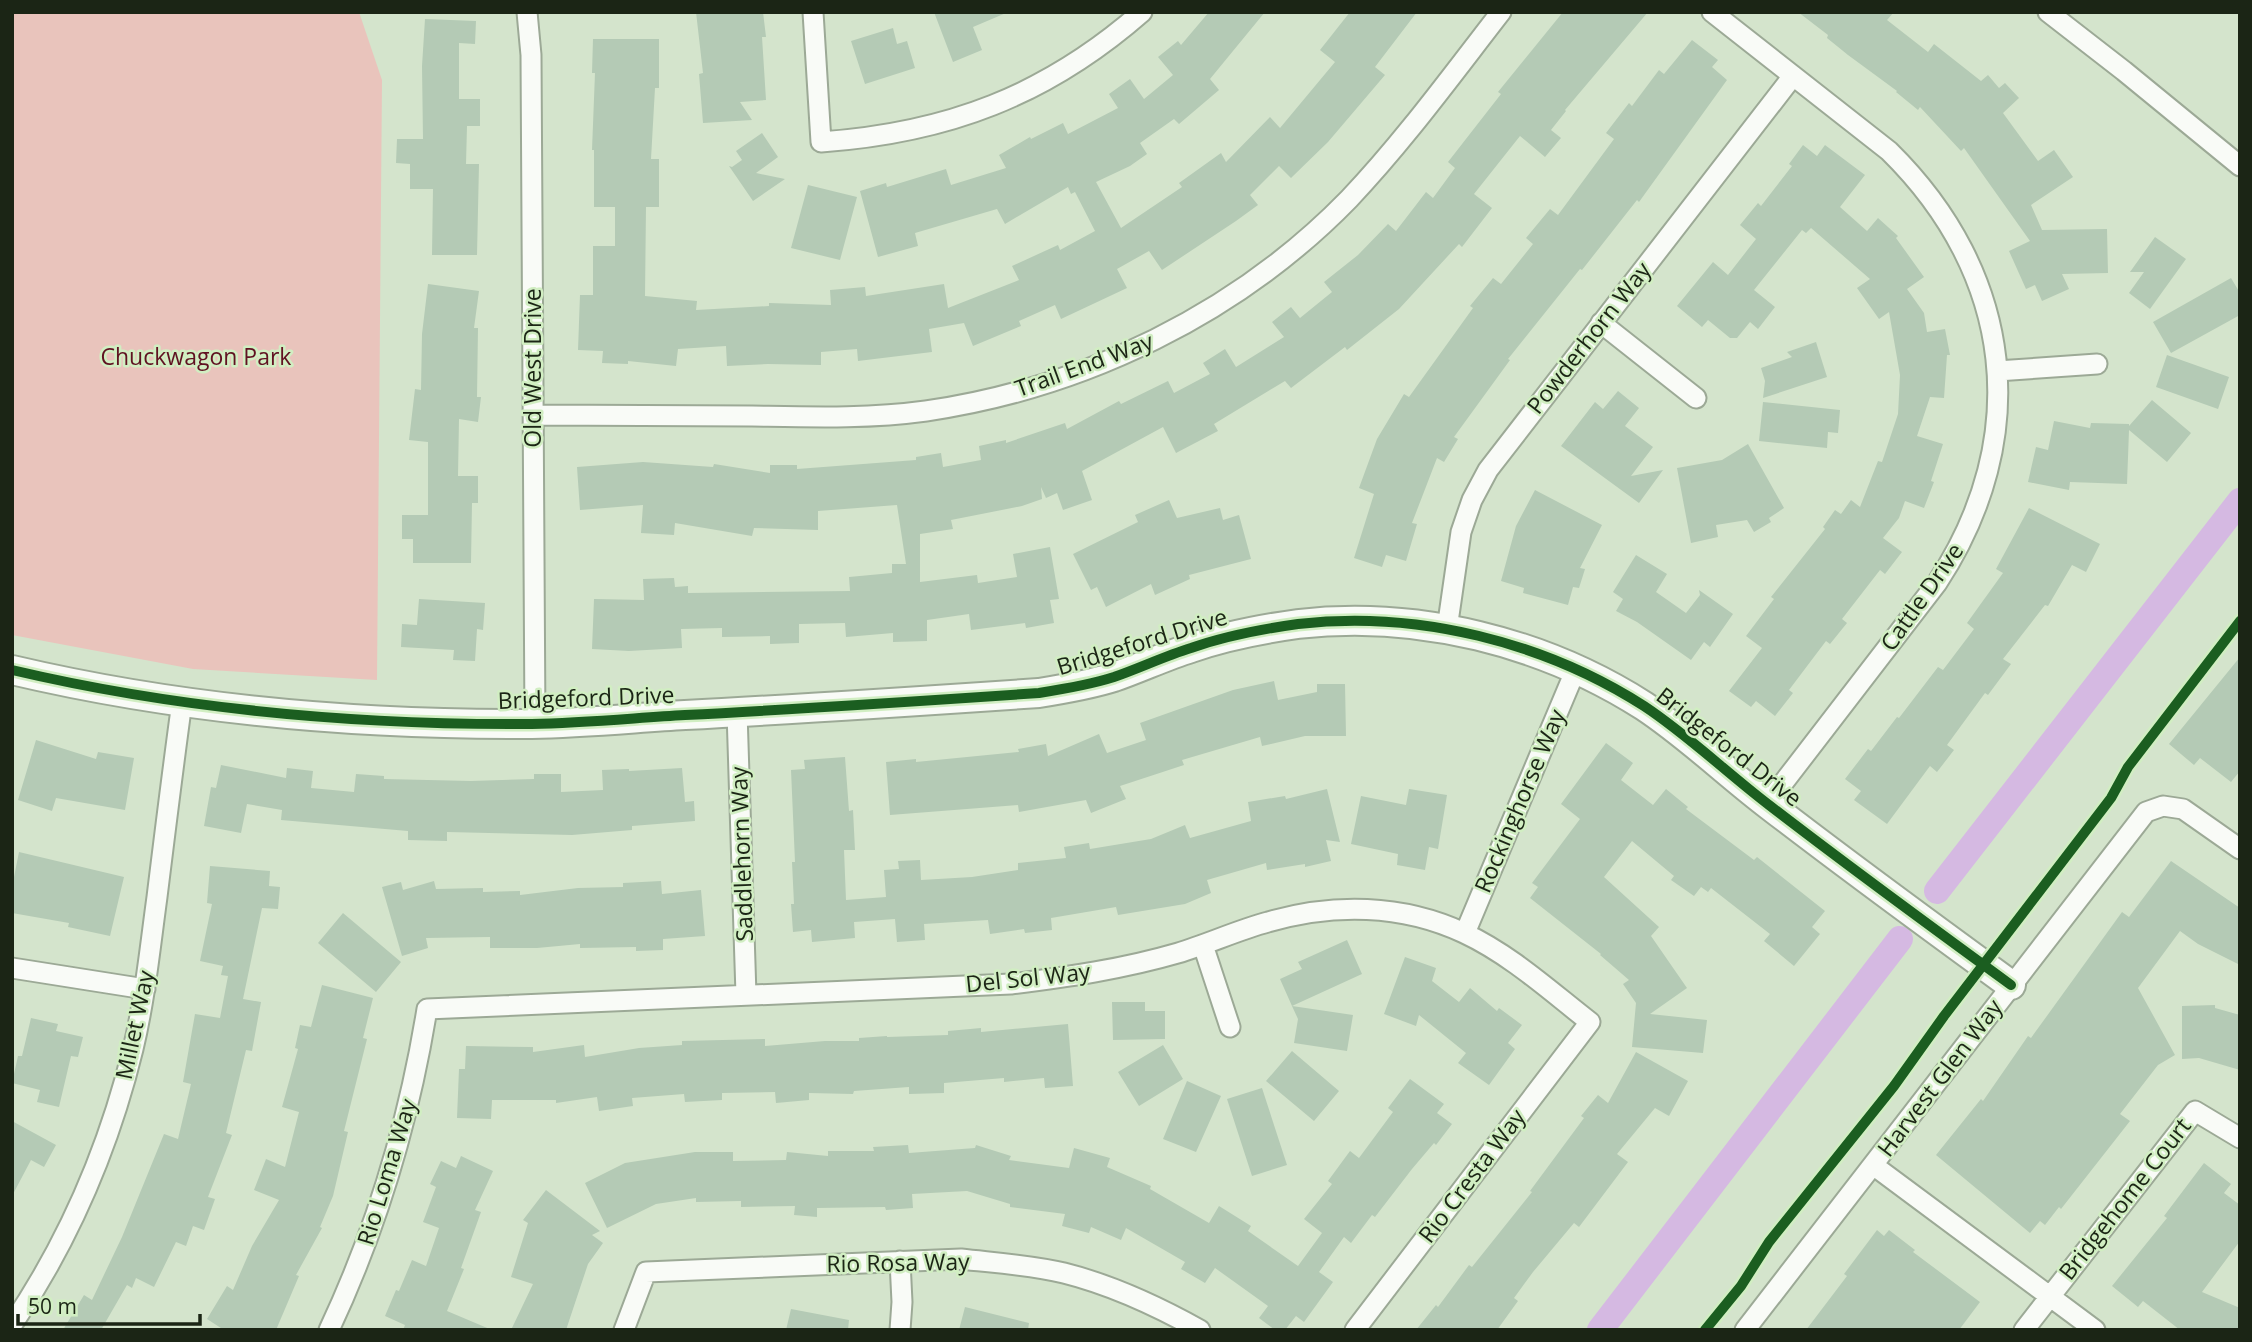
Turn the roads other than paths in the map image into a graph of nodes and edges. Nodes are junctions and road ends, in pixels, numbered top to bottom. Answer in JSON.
{"nodes":[{"id":1,"x":527,"y":12,"type":"edge"},
{"id":2,"x":813,"y":12,"type":"edge"},
{"id":3,"x":1142,"y":12,"type":"edge"},
{"id":4,"x":1501,"y":12,"type":"edge"},
{"id":5,"x":1712,"y":12,"type":"edge"},
{"id":6,"x":2048,"y":12,"type":"edge"},
{"id":7,"x":1793,"y":76,"type":"junction"},
{"id":8,"x":2240,"y":166,"type":"edge"},
{"id":9,"x":1601,"y":323,"type":"junction"},
{"id":10,"x":2097,"y":364,"type":"dead end"},
{"id":11,"x":1997,"y":371,"type":"junction"},
{"id":12,"x":1696,"y":398,"type":"dead end"},
{"id":13,"x":534,"y":415,"type":"junction"},
{"id":14,"x":1447,"y":629,"type":"junction"},
{"id":15,"x":1576,"y":669,"type":"junction"},
{"id":16,"x":12,"y":670,"type":"edge"},
{"id":17,"x":182,"y":702,"type":"junction"},
{"id":18,"x":737,"y":712,"type":"junction"},
{"id":19,"x":535,"y":724,"type":"junction"},
{"id":20,"x":1767,"y":804,"type":"junction"},
{"id":21,"x":2240,"y":849,"type":"edge"},
{"id":22,"x":1465,"y":933,"type":"junction"},
{"id":23,"x":1203,"y":944,"type":"junction"},
{"id":24,"x":12,"y":968,"type":"edge"},
{"id":25,"x":2011,"y":985,"type":"junction"},
{"id":26,"x":145,"y":989,"type":"junction"},
{"id":27,"x":746,"y":995,"type":"junction"},
{"id":28,"x":427,"y":1009,"type":"joint"},
{"id":29,"x":1590,"y":1022,"type":"joint"},
{"id":30,"x":1230,"y":1027,"type":"dead end"},
{"id":31,"x":2240,"y":1138,"type":"edge"},
{"id":32,"x":1873,"y":1165,"type":"junction"},
{"id":33,"x":900,"y":1261,"type":"junction"},
{"id":34,"x":2049,"y":1296,"type":"junction"},
{"id":35,"x":12,"y":1325,"type":"edge"},
{"id":36,"x":329,"y":1330,"type":"edge"},
{"id":37,"x":624,"y":1330,"type":"edge"},
{"id":38,"x":900,"y":1330,"type":"edge"},
{"id":39,"x":1200,"y":1330,"type":"edge"},
{"id":40,"x":1355,"y":1330,"type":"edge"},
{"id":41,"x":1745,"y":1330,"type":"edge"},
{"id":42,"x":2024,"y":1330,"type":"edge"},
{"id":43,"x":2095,"y":1330,"type":"edge"}],
"edges":[{"from":1,"to":13,"type":"street","name":"Old West Drive"},
{"from":2,"to":3,"type":"street"},
{"from":4,"to":13,"type":"street","name":"Trail End Way"},
{"from":5,"to":7,"type":"street","name":"Cattle Drive"},
{"from":6,"to":8,"type":"street"},
{"from":7,"to":9,"type":"street","name":"Powderhorn Way"},
{"from":7,"to":11,"type":"street","name":"Cattle Drive"},
{"from":9,"to":12,"type":"street"},
{"from":9,"to":14,"type":"street","name":"Powderhorn Way"},
{"from":10,"to":11,"type":"street"},
{"from":11,"to":20,"type":"street","name":"Cattle Drive"},
{"from":13,"to":19,"type":"street","name":"Old West Drive"},
{"from":14,"to":15,"type":"street","name":"Bridgeford Drive"},
{"from":14,"to":18,"type":"street","name":"Bridgeford Drive"},
{"from":15,"to":20,"type":"street","name":"Bridgeford Drive"},
{"from":15,"to":22,"type":"street","name":"Rockinghorse Way"},
{"from":16,"to":17,"type":"street","name":"Bridgeford Drive"},
{"from":17,"to":19,"type":"street","name":"Bridgeford Drive"},
{"from":17,"to":26,"type":"street","name":"Millet Way"},
{"from":18,"to":19,"type":"street","name":"Bridgeford Drive"},
{"from":18,"to":27,"type":"street","name":"Saddlehorn Way"},
{"from":20,"to":25,"type":"street","name":"Bridgeford Drive"},
{"from":21,"to":25,"type":"street","name":"Harvest Glen Way"},
{"from":22,"to":23,"type":"street","name":"Del Sol Way"},
{"from":22,"to":29,"type":"street","name":"Del Sol Way"},
{"from":23,"to":27,"type":"street","name":"Del Sol Way"},
{"from":23,"to":30,"type":"street"},
{"from":24,"to":26,"type":"street"},
{"from":25,"to":32,"type":"street","name":"Harvest Glen Way"},
{"from":26,"to":35,"type":"street","name":"Millet Way"},
{"from":27,"to":28,"type":"street","name":"Del Sol Way"},
{"from":28,"to":36,"type":"street","name":"Rio Loma Way"},
{"from":29,"to":40,"type":"street","name":"Rio Cresta Way"},
{"from":31,"to":34,"type":"street","name":"Bridgehome Court"},
{"from":32,"to":34,"type":"street"},
{"from":32,"to":41,"type":"street","name":"Harvest Glen Way"},
{"from":33,"to":37,"type":"street","name":"Rio Rosa Way"},
{"from":33,"to":38,"type":"street"},
{"from":33,"to":39,"type":"street","name":"Rio Rosa Way"},
{"from":34,"to":42,"type":"street"},
{"from":34,"to":43,"type":"street"}]}
